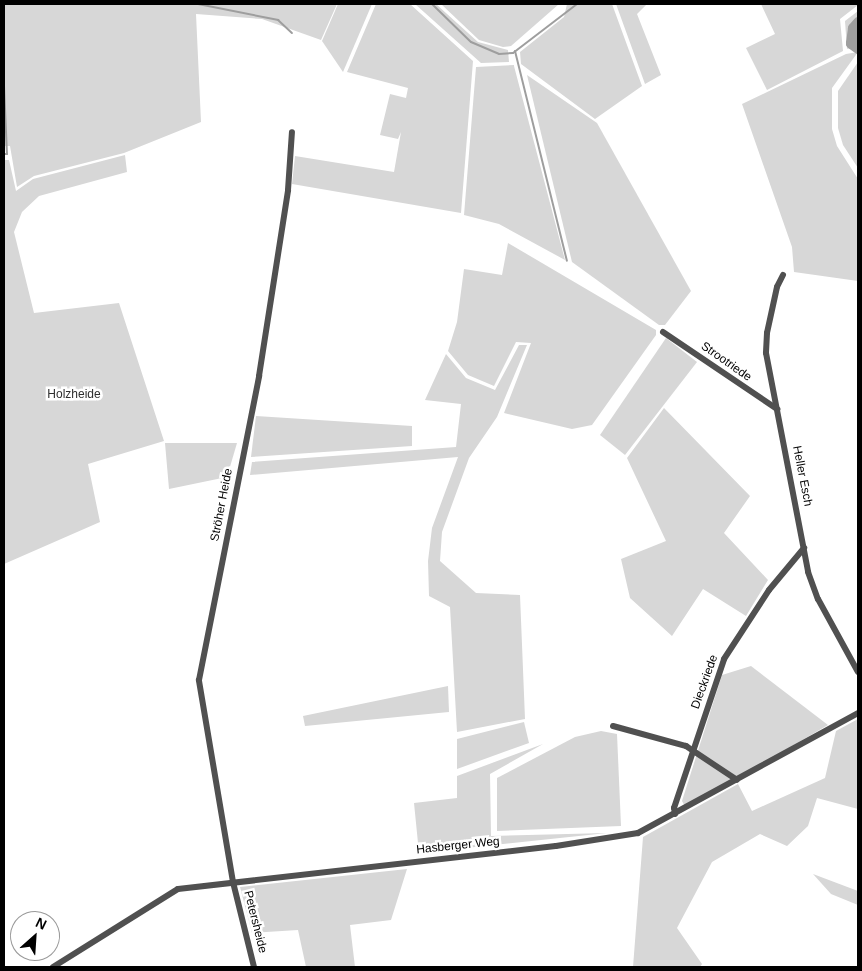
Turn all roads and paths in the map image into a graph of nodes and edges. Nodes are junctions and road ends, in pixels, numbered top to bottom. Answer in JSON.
{"nodes":[{"id":1,"x":292,"y":132,"type":"dead end"},
{"id":2,"x":783,"y":275,"type":"dead end"},
{"id":3,"x":663,"y":332,"type":"dead end"},
{"id":4,"x":777,"y":409,"type":"junction"},
{"id":5,"x":804,"y":548,"type":"junction"},
{"id":6,"x":858,"y":672,"type":"edge"},
{"id":7,"x":858,"y":713,"type":"edge"},
{"id":8,"x":613,"y":726,"type":"dead end"},
{"id":9,"x":694,"y":750,"type":"junction"},
{"id":10,"x":738,"y":780,"type":"junction"},
{"id":11,"x":675,"y":814,"type":"junction"},
{"id":12,"x":233,"y":882,"type":"junction"},
{"id":13,"x":53,"y":967,"type":"edge"},
{"id":14,"x":254,"y":967,"type":"edge"}],
"edges":[{"from":1,"to":12,"type":"street","name":"Ströher Heide"},
{"from":2,"to":4,"type":"street","name":"Heller Esch"},
{"from":3,"to":4,"type":"street","name":"Strootriede"},
{"from":4,"to":5,"type":"street","name":"Heller Esch"},
{"from":5,"to":6,"type":"street","name":"Heller Esch"},
{"from":5,"to":9,"type":"street","name":"Dieckriede"},
{"from":7,"to":10,"type":"street","name":"Hasberger Weg"},
{"from":8,"to":9,"type":"street"},
{"from":9,"to":10,"type":"street"},
{"from":9,"to":11,"type":"street","name":"Dieckriede"},
{"from":10,"to":11,"type":"street","name":"Hasberger Weg"},
{"from":11,"to":12,"type":"street","name":"Hasberger Weg"},
{"from":12,"to":13,"type":"street","name":"Hasberger Weg"},
{"from":12,"to":14,"type":"street","name":"Petersheide"}]}
